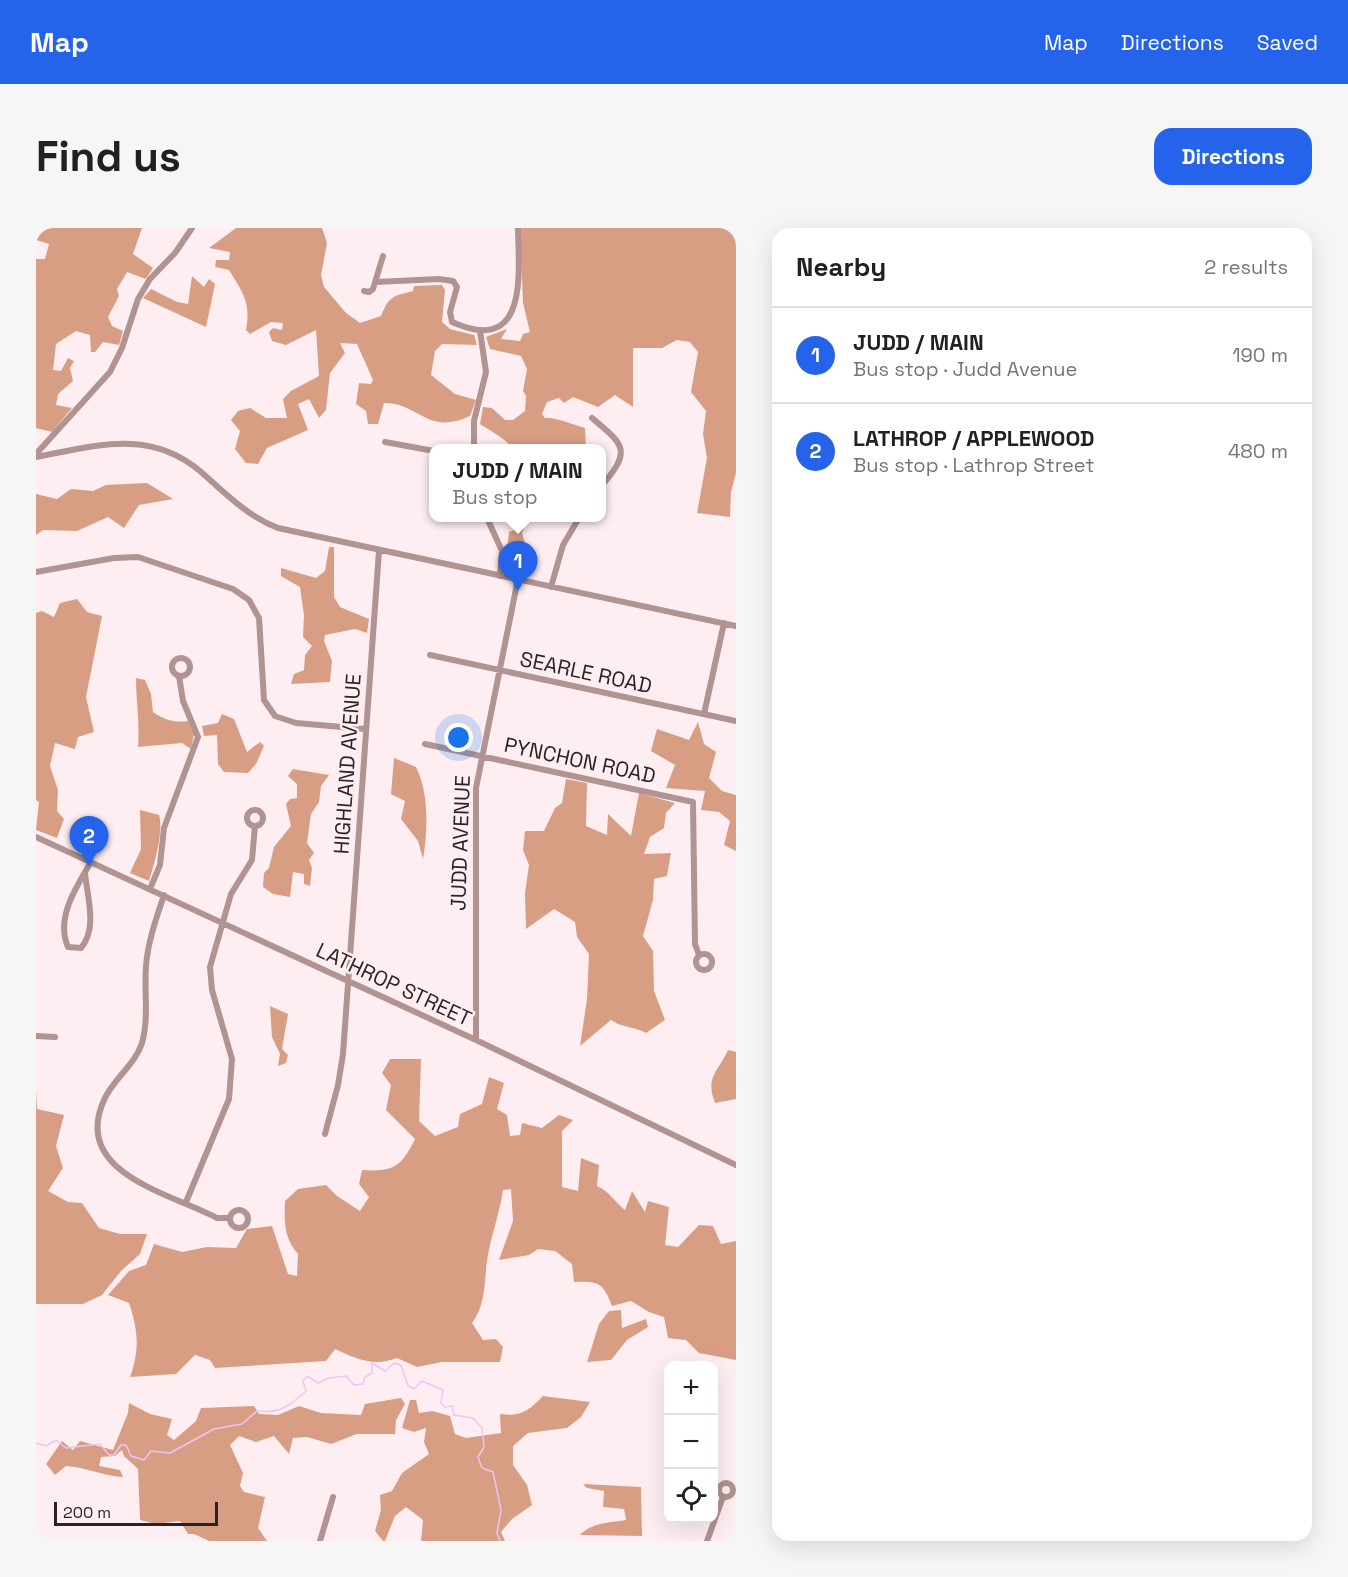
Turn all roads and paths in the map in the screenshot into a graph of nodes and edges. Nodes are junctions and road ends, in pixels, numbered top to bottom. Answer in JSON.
{"nodes":[{"id":1,"x":192,"y":228,"type":"edge"},
{"id":2,"x":518,"y":228,"type":"edge"},
{"id":3,"x":383,"y":256,"type":"dead end"},
{"id":4,"x":376,"y":282,"type":"junction"},
{"id":5,"x":364,"y":291,"type":"dead end"},
{"id":6,"x":480,"y":331,"type":"junction"},
{"id":7,"x":592,"y":417,"type":"dead end"},
{"id":8,"x":385,"y":442,"type":"dead end"},
{"id":9,"x":474,"y":444,"type":"edge"},
{"id":10,"x":429,"y":450,"type":"edge"},
{"id":11,"x":36,"y":455,"type":"edge"},
{"id":12,"x":606,"y":480,"type":"edge"},
{"id":13,"x":489,"y":522,"type":"edge"},
{"id":14,"x":577,"y":522,"type":"edge"},
{"id":15,"x":378,"y":551,"type":"junction"},
{"id":16,"x":36,"y":572,"type":"edge"},
{"id":17,"x":500,"y":576,"type":"junction"},
{"id":18,"x":518,"y":579,"type":"junction"},
{"id":19,"x":551,"y":586,"type":"junction"},
{"id":20,"x":724,"y":623,"type":"junction"},
{"id":21,"x":736,"y":626,"type":"edge"},
{"id":22,"x":430,"y":655,"type":"dead end"},
{"id":23,"x":499,"y":670,"type":"junction"},
{"id":24,"x":179,"y":676,"type":"dead end"},
{"id":25,"x":704,"y":714,"type":"junction"},
{"id":26,"x":736,"y":721,"type":"edge"},
{"id":27,"x":365,"y":729,"type":"junction"},
{"id":28,"x":425,"y":744,"type":"dead end"},
{"id":29,"x":481,"y":756,"type":"junction"},
{"id":30,"x":255,"y":826,"type":"dead end"},
{"id":31,"x":36,"y":837,"type":"edge"},
{"id":32,"x":91,"y":862,"type":"junction"},
{"id":33,"x":85,"y":873,"type":"junction"},
{"id":34,"x":150,"y":889,"type":"junction"},
{"id":35,"x":164,"y":895,"type":"junction"},
{"id":36,"x":223,"y":923,"type":"junction"},
{"id":37,"x":699,"y":956,"type":"dead end"},
{"id":38,"x":348,"y":980,"type":"junction"},
{"id":39,"x":36,"y":1036,"type":"edge"},
{"id":40,"x":55,"y":1037,"type":"dead end"},
{"id":41,"x":476,"y":1040,"type":"junction"},
{"id":42,"x":325,"y":1134,"type":"dead end"},
{"id":43,"x":736,"y":1165,"type":"edge"},
{"id":44,"x":186,"y":1202,"type":"junction"},
{"id":45,"x":230,"y":1218,"type":"dead end"},
{"id":46,"x":333,"y":1497,"type":"dead end"},
{"id":47,"x":723,"y":1497,"type":"dead end"},
{"id":48,"x":320,"y":1541,"type":"edge"},
{"id":49,"x":707,"y":1541,"type":"edge"}],
"edges":[{"from":1,"to":11,"type":"street"},
{"from":2,"to":6,"type":"street"},
{"from":3,"to":4,"type":"street"},
{"from":4,"to":5,"type":"street"},
{"from":4,"to":6,"type":"street"},
{"from":6,"to":9,"type":"street"},
{"from":7,"to":12,"type":"street"},
{"from":8,"to":10,"type":"street"},
{"from":11,"to":15,"type":"street"},
{"from":13,"to":17,"type":"street"},
{"from":14,"to":19,"type":"street"},
{"from":15,"to":17,"type":"street"},
{"from":15,"to":27,"type":"street","name":"HIGHLAND AVENUE"},
{"from":16,"to":27,"type":"street"},
{"from":17,"to":18,"type":"street"},
{"from":18,"to":19,"type":"street"},
{"from":18,"to":23,"type":"street","name":"JUDD AVENUE"},
{"from":19,"to":20,"type":"street"},
{"from":20,"to":21,"type":"street"},
{"from":20,"to":25,"type":"street"},
{"from":22,"to":23,"type":"street","name":"SEARLE ROAD"},
{"from":23,"to":25,"type":"street","name":"SEARLE ROAD"},
{"from":23,"to":29,"type":"street","name":"JUDD AVENUE"},
{"from":24,"to":34,"type":"street"},
{"from":25,"to":26,"type":"street","name":"SEARLE ROAD"},
{"from":27,"to":38,"type":"street","name":"HIGHLAND AVENUE"},
{"from":28,"to":29,"type":"street","name":"PYNCHON ROAD"},
{"from":29,"to":37,"type":"street","name":"PYNCHON ROAD"},
{"from":29,"to":41,"type":"street","name":"JUDD AVENUE"},
{"from":30,"to":36,"type":"street"},
{"from":31,"to":32,"type":"street","name":"LATHROP STREET"},
{"from":32,"to":33,"type":"street"},
{"from":32,"to":34,"type":"street","name":"LATHROP STREET"},
{"from":33,"to":33,"type":"street"},
{"from":34,"to":35,"type":"street","name":"LATHROP STREET"},
{"from":35,"to":36,"type":"street","name":"LATHROP STREET"},
{"from":35,"to":44,"type":"street"},
{"from":36,"to":38,"type":"street","name":"LATHROP STREET"},
{"from":36,"to":44,"type":"street"},
{"from":38,"to":41,"type":"street","name":"LATHROP STREET"},
{"from":38,"to":42,"type":"street","name":"HIGHLAND AVENUE"},
{"from":39,"to":40,"type":"street"},
{"from":41,"to":43,"type":"street","name":"LATHROP STREET"},
{"from":44,"to":45,"type":"street"},
{"from":46,"to":48,"type":"street"},
{"from":47,"to":49,"type":"street"}]}
